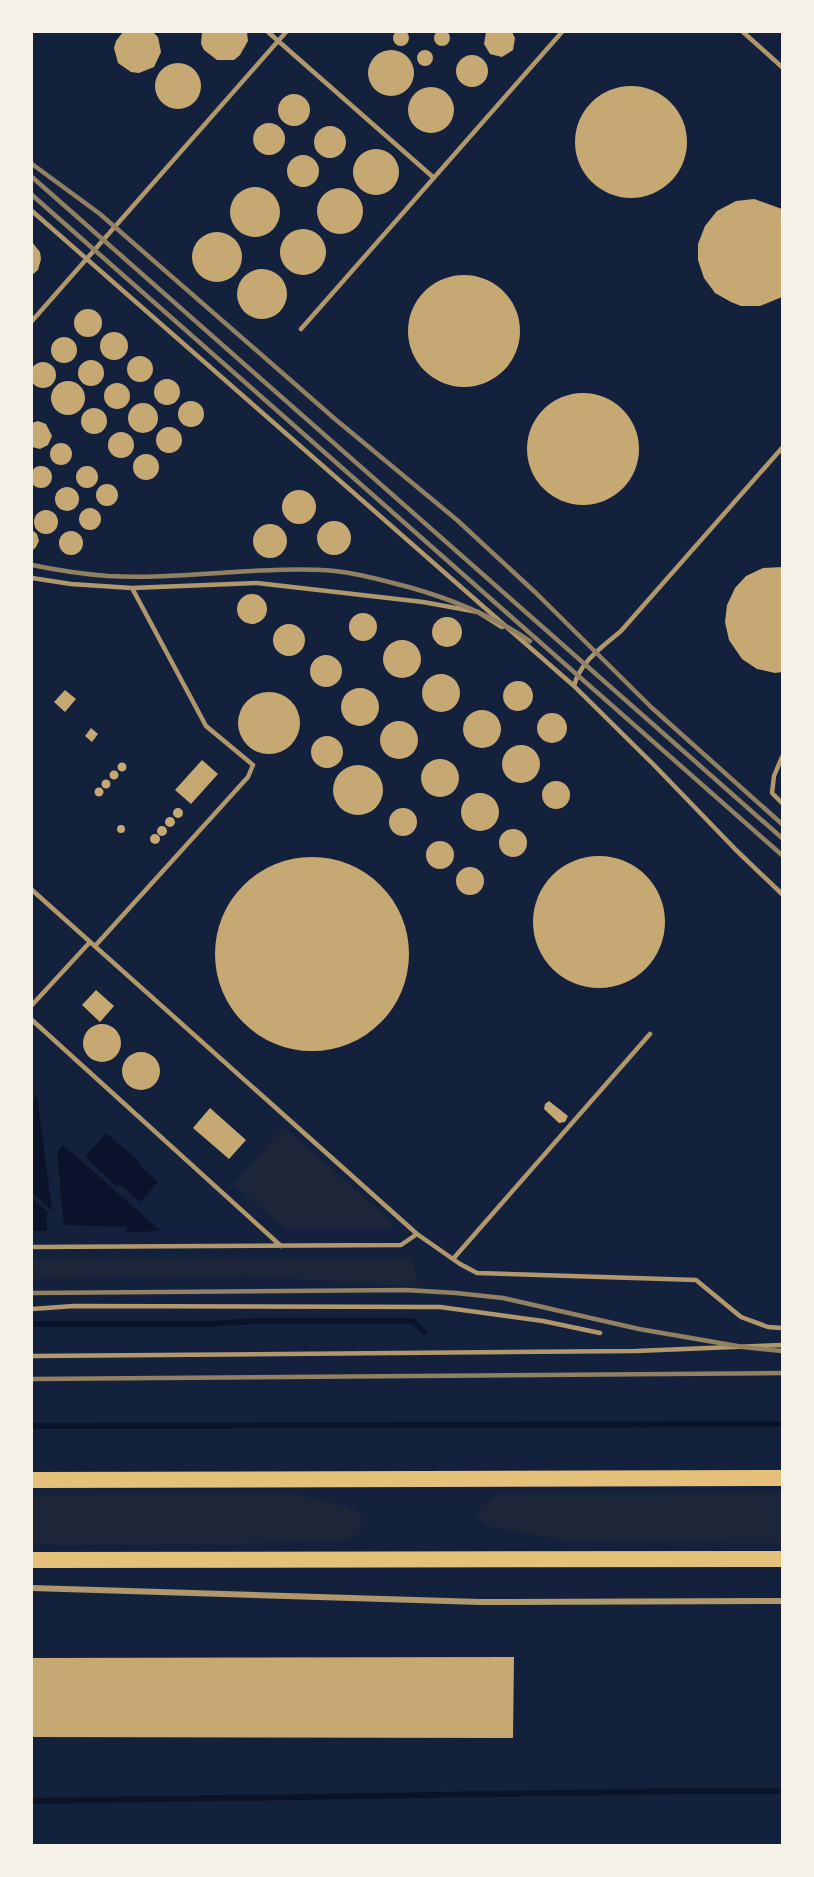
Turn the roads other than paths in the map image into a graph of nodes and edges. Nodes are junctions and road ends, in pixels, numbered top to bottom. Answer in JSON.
{"nodes":[{"id":1,"x":268,"y":32,"type":"edge"},
{"id":2,"x":286,"y":32,"type":"edge"},
{"id":3,"x":562,"y":32,"type":"edge"},
{"id":4,"x":742,"y":32,"type":"edge"},
{"id":5,"x":278,"y":41,"type":"junction"},
{"id":6,"x":783,"y":67,"type":"edge"},
{"id":7,"x":434,"y":178,"type":"junction"},
{"id":8,"x":32,"y":211,"type":"edge"},
{"id":9,"x":86,"y":259,"type":"junction"},
{"id":10,"x":32,"y":321,"type":"edge"},
{"id":11,"x":301,"y":329,"type":"dead end"},
{"id":12,"x":783,"y":448,"type":"edge"},
{"id":13,"x":32,"y":578,"type":"edge"},
{"id":14,"x":132,"y":588,"type":"junction"},
{"id":15,"x":518,"y":636,"type":"junction"},
{"id":16,"x":574,"y":686,"type":"junction"},
{"id":17,"x":783,"y":756,"type":"edge"},
{"id":18,"x":783,"y":803,"type":"edge"},
{"id":19,"x":32,"y":890,"type":"edge"},
{"id":20,"x":783,"y":894,"type":"edge"},
{"id":21,"x":90,"y":942,"type":"junction"},
{"id":22,"x":95,"y":946,"type":"junction"},
{"id":23,"x":32,"y":1005,"type":"edge"},
{"id":24,"x":32,"y":1020,"type":"edge"},
{"id":25,"x":650,"y":1034,"type":"dead end"},
{"id":26,"x":417,"y":1233,"type":"junction"},
{"id":27,"x":282,"y":1246,"type":"junction"},
{"id":28,"x":32,"y":1247,"type":"edge"},
{"id":29,"x":453,"y":1259,"type":"junction"},
{"id":30,"x":32,"y":1309,"type":"edge"},
{"id":31,"x":783,"y":1328,"type":"edge"},
{"id":32,"x":600,"y":1333,"type":"dead end"},
{"id":33,"x":783,"y":1345,"type":"edge"},
{"id":34,"x":32,"y":1356,"type":"edge"},
{"id":35,"x":783,"y":1478,"type":"edge"},
{"id":36,"x":32,"y":1480,"type":"edge"},
{"id":37,"x":783,"y":1559,"type":"edge"},
{"id":38,"x":32,"y":1560,"type":"edge"},
{"id":39,"x":32,"y":1588,"type":"edge"},
{"id":40,"x":783,"y":1601,"type":"edge"}],
"edges":[{"from":1,"to":5,"type":"lane"},
{"from":2,"to":5,"type":"lane"},
{"from":3,"to":7,"type":"lane"},
{"from":4,"to":6,"type":"lane"},
{"from":5,"to":7,"type":"lane"},
{"from":5,"to":9,"type":"lane"},
{"from":7,"to":11,"type":"lane"},
{"from":8,"to":9,"type":"lane"},
{"from":9,"to":10,"type":"lane"},
{"from":9,"to":15,"type":"lane"},
{"from":12,"to":16,"type":"lane"},
{"from":13,"to":14,"type":"lane"},
{"from":14,"to":15,"type":"lane"},
{"from":14,"to":22,"type":"lane"},
{"from":15,"to":16,"type":"lane"},
{"from":16,"to":20,"type":"lane"},
{"from":17,"to":18,"type":"lane"},
{"from":19,"to":21,"type":"lane"},
{"from":21,"to":22,"type":"lane"},
{"from":21,"to":23,"type":"lane"},
{"from":22,"to":26,"type":"lane"},
{"from":24,"to":27,"type":"lane"},
{"from":25,"to":29,"type":"lane"},
{"from":26,"to":27,"type":"lane"},
{"from":26,"to":29,"type":"lane"},
{"from":27,"to":28,"type":"lane"},
{"from":29,"to":31,"type":"lane"},
{"from":30,"to":32,"type":"lane"},
{"from":33,"to":34,"type":"lane"},
{"from":35,"to":36,"type":"highway"},
{"from":37,"to":38,"type":"highway"},
{"from":39,"to":40,"type":"street"}]}
